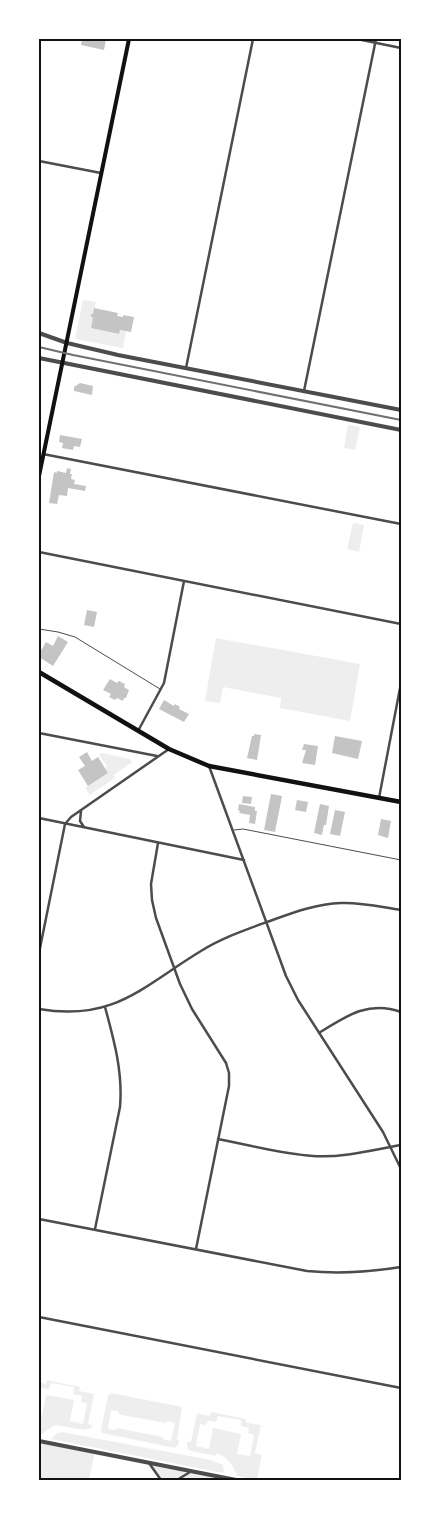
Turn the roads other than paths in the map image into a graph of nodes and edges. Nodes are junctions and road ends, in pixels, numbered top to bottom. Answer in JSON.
{"nodes":[{"id":1,"x":129,"y":39,"type":"edge"},
{"id":2,"x":253,"y":39,"type":"edge"},
{"id":3,"x":357,"y":39,"type":"edge"},
{"id":4,"x":375,"y":40,"type":"edge"},
{"id":5,"x":401,"y":48,"type":"edge"},
{"id":6,"x":39,"y":161,"type":"edge"},
{"id":7,"x":102,"y":173,"type":"junction"},
{"id":8,"x":39,"y":333,"type":"edge"},
{"id":9,"x":66,"y":343,"type":"junction"},
{"id":10,"x":39,"y":358,"type":"edge"},
{"id":11,"x":63,"y":363,"type":"junction"},
{"id":12,"x":186,"y":368,"type":"junction"},
{"id":13,"x":304,"y":391,"type":"junction"},
{"id":14,"x":401,"y":410,"type":"edge"},
{"id":15,"x":401,"y":430,"type":"edge"},
{"id":16,"x":44,"y":454,"type":"junction"},
{"id":17,"x":39,"y":476,"type":"edge"},
{"id":18,"x":401,"y":524,"type":"edge"},
{"id":19,"x":39,"y":552,"type":"edge"},
{"id":20,"x":184,"y":581,"type":"junction"},
{"id":21,"x":401,"y":624,"type":"edge"},
{"id":22,"x":39,"y":629,"type":"edge"},
{"id":23,"x":39,"y":672,"type":"edge"},
{"id":24,"x":401,"y":683,"type":"edge"},
{"id":25,"x":161,"y":690,"type":"junction"},
{"id":26,"x":138,"y":731,"type":"junction"},
{"id":27,"x":39,"y":733,"type":"edge"},
{"id":28,"x":169,"y":749,"type":"junction"},
{"id":29,"x":159,"y":756,"type":"junction"},
{"id":30,"x":209,"y":766,"type":"junction"},
{"id":31,"x":379,"y":798,"type":"junction"},
{"id":32,"x":401,"y":802,"type":"edge"},
{"id":33,"x":81,"y":810,"type":"junction"},
{"id":34,"x":39,"y":818,"type":"edge"},
{"id":35,"x":65,"y":824,"type":"junction"},
{"id":36,"x":85,"y":828,"type":"junction"},
{"id":37,"x":233,"y":830,"type":"junction"},
{"id":38,"x":158,"y":843,"type":"junction"},
{"id":39,"x":244,"y":860,"type":"junction"},
{"id":40,"x":401,"y":860,"type":"edge"},
{"id":41,"x":401,"y":910,"type":"edge"},
{"id":42,"x":266,"y":922,"type":"junction"},
{"id":43,"x":39,"y":953,"type":"edge"},
{"id":44,"x":175,"y":968,"type":"junction"},
{"id":45,"x":105,"y":1007,"type":"junction"},
{"id":46,"x":39,"y":1009,"type":"edge"},
{"id":47,"x":401,"y":1012,"type":"edge"},
{"id":48,"x":319,"y":1033,"type":"junction"},
{"id":49,"x":218,"y":1139,"type":"junction"},
{"id":50,"x":401,"y":1145,"type":"edge"},
{"id":51,"x":390,"y":1147,"type":"junction"},
{"id":52,"x":401,"y":1169,"type":"edge"},
{"id":53,"x":39,"y":1218,"type":"edge"},
{"id":54,"x":95,"y":1230,"type":"junction"},
{"id":55,"x":196,"y":1249,"type":"junction"},
{"id":56,"x":401,"y":1267,"type":"edge"},
{"id":57,"x":39,"y":1316,"type":"edge"},
{"id":58,"x":401,"y":1388,"type":"edge"},
{"id":59,"x":39,"y":1442,"type":"edge"},
{"id":60,"x":149,"y":1463,"type":"junction"},
{"id":61,"x":191,"y":1472,"type":"junction"},
{"id":62,"x":161,"y":1480,"type":"edge"},
{"id":63,"x":177,"y":1480,"type":"edge"},
{"id":64,"x":236,"y":1480,"type":"edge"}],
"edges":[{"from":1,"to":7,"type":"main road"},
{"from":2,"to":12,"type":"street"},
{"from":3,"to":4,"type":"street"},
{"from":4,"to":5,"type":"street"},
{"from":4,"to":13,"type":"street"},
{"from":6,"to":7,"type":"street"},
{"from":7,"to":9,"type":"main road"},
{"from":8,"to":9,"type":"street"},
{"from":9,"to":11,"type":"main road"},
{"from":9,"to":12,"type":"street"},
{"from":10,"to":11,"type":"street"},
{"from":11,"to":15,"type":"street"},
{"from":11,"to":16,"type":"main road"},
{"from":12,"to":13,"type":"street"},
{"from":13,"to":14,"type":"street"},
{"from":16,"to":17,"type":"main road"},
{"from":16,"to":18,"type":"street"},
{"from":19,"to":20,"type":"street"},
{"from":20,"to":21,"type":"street"},
{"from":20,"to":25,"type":"street"},
{"from":22,"to":25,"type":"lane"},
{"from":23,"to":26,"type":"main road"},
{"from":24,"to":31,"type":"street"},
{"from":25,"to":26,"type":"street"},
{"from":26,"to":28,"type":"main road"},
{"from":27,"to":29,"type":"street"},
{"from":28,"to":29,"type":"street"},
{"from":28,"to":30,"type":"main road"},
{"from":29,"to":33,"type":"street"},
{"from":30,"to":31,"type":"main road"},
{"from":30,"to":37,"type":"street"},
{"from":31,"to":32,"type":"main road"},
{"from":33,"to":35,"type":"street"},
{"from":33,"to":36,"type":"street"},
{"from":34,"to":35,"type":"street"},
{"from":35,"to":36,"type":"street"},
{"from":35,"to":43,"type":"street"},
{"from":36,"to":38,"type":"street"},
{"from":37,"to":39,"type":"street"},
{"from":37,"to":40,"type":"lane"},
{"from":38,"to":39,"type":"street"},
{"from":38,"to":44,"type":"street"},
{"from":39,"to":42,"type":"street"},
{"from":41,"to":42,"type":"street"},
{"from":42,"to":44,"type":"street"},
{"from":42,"to":48,"type":"street"},
{"from":44,"to":45,"type":"street"},
{"from":44,"to":49,"type":"street"},
{"from":45,"to":46,"type":"street"},
{"from":45,"to":54,"type":"street"},
{"from":47,"to":48,"type":"street"},
{"from":48,"to":51,"type":"street"},
{"from":49,"to":51,"type":"street"},
{"from":49,"to":55,"type":"street"},
{"from":50,"to":51,"type":"street"},
{"from":51,"to":52,"type":"street"},
{"from":53,"to":54,"type":"street"},
{"from":54,"to":55,"type":"street"},
{"from":55,"to":56,"type":"street"},
{"from":57,"to":58,"type":"street"},
{"from":59,"to":60,"type":"street"},
{"from":60,"to":61,"type":"street"},
{"from":60,"to":62,"type":"street"},
{"from":61,"to":63,"type":"street"},
{"from":61,"to":64,"type":"street"}]}
